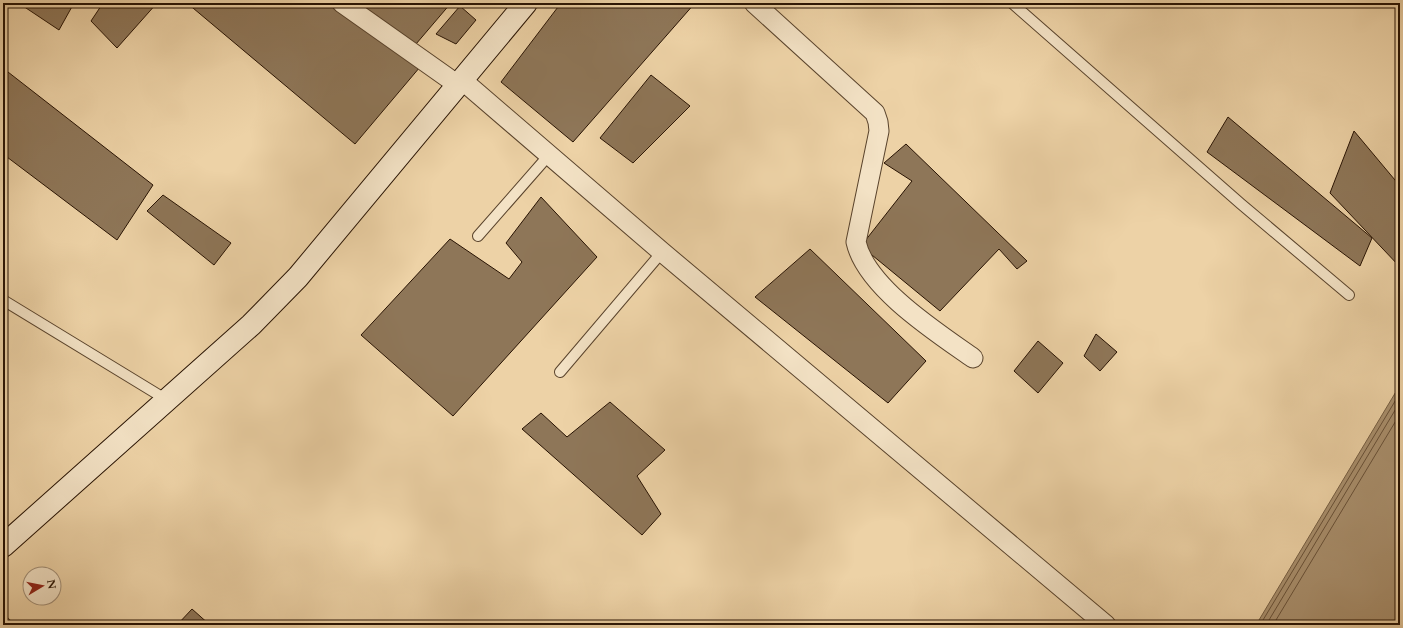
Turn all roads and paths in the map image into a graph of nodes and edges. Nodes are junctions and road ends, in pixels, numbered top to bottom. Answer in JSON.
{"nodes":[{"id":1,"x":342,"y":3,"type":"edge"},
{"id":2,"x":526,"y":3,"type":"edge"},
{"id":3,"x":754,"y":3,"type":"edge"},
{"id":4,"x":1012,"y":3,"type":"edge"},
{"id":5,"x":460,"y":83,"type":"junction"},
{"id":6,"x":549,"y":155,"type":"junction"},
{"id":7,"x":478,"y":236,"type":"dead end"},
{"id":8,"x":662,"y":252,"type":"junction"},
{"id":9,"x":1349,"y":295,"type":"dead end"},
{"id":10,"x":3,"y":300,"type":"edge"},
{"id":11,"x":973,"y":358,"type":"dead end"},
{"id":12,"x":560,"y":372,"type":"dead end"},
{"id":13,"x":167,"y":400,"type":"junction"},
{"id":14,"x":3,"y":546,"type":"edge"},
{"id":15,"x":3,"y":621,"type":"edge"},
{"id":16,"x":7,"y":625,"type":"edge"},
{"id":17,"x":1106,"y":625,"type":"edge"}],
"edges":[{"from":1,"to":5,"type":"street"},
{"from":2,"to":5,"type":"main road"},
{"from":3,"to":11,"type":"street"},
{"from":4,"to":9,"type":"lane"},
{"from":5,"to":6,"type":"street"},
{"from":5,"to":13,"type":"main road"},
{"from":6,"to":7,"type":"lane"},
{"from":6,"to":8,"type":"street"},
{"from":8,"to":12,"type":"lane"},
{"from":8,"to":17,"type":"street"},
{"from":10,"to":13,"type":"lane"},
{"from":13,"to":14,"type":"main road"},
{"from":15,"to":16,"type":"lane"}]}
